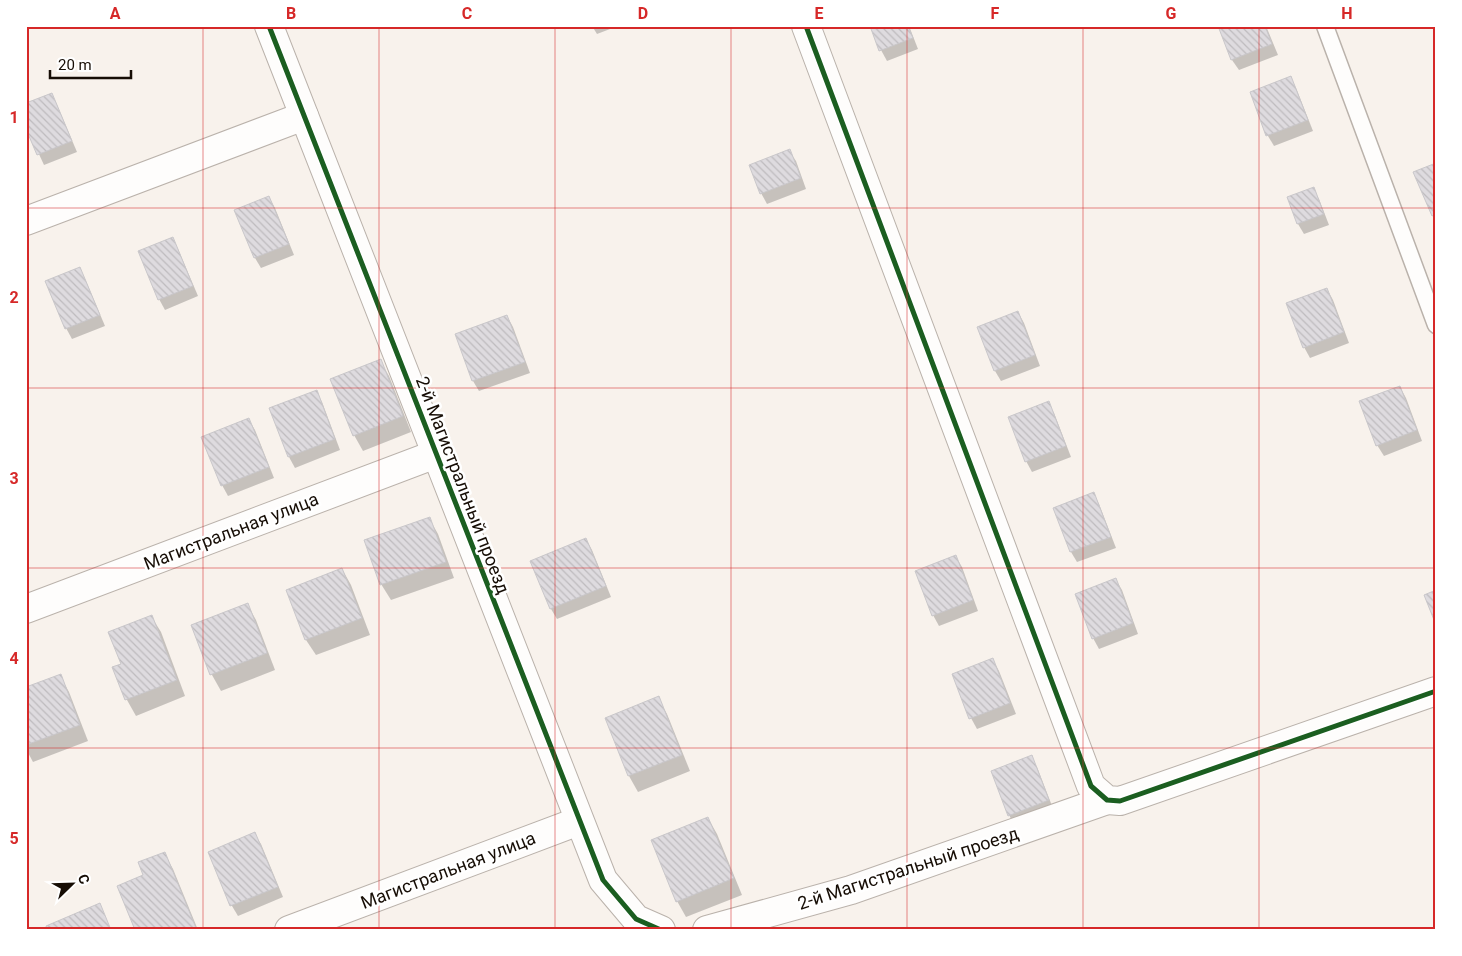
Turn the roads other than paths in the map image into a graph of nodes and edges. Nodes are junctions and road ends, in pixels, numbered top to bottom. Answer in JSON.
{"nodes":[{"id":1,"x":268,"y":26,"type":"edge"},
{"id":2,"x":806,"y":26,"type":"edge"},
{"id":3,"x":1324,"y":26,"type":"edge"},
{"id":4,"x":304,"y":116,"type":"junction"},
{"id":5,"x":26,"y":221,"type":"edge"},
{"id":6,"x":1436,"y":325,"type":"edge"},
{"id":7,"x":436,"y":454,"type":"junction"},
{"id":8,"x":26,"y":609,"type":"edge"},
{"id":9,"x":1436,"y":691,"type":"edge"},
{"id":10,"x":1107,"y":800,"type":"junction"},
{"id":11,"x":580,"y":821,"type":"junction"},
{"id":12,"x":289,"y":930,"type":"edge"},
{"id":13,"x":661,"y":930,"type":"edge"},
{"id":14,"x":707,"y":930,"type":"edge"}],
"edges":[{"from":1,"to":4,"type":"street","name":"2-й Магистральный проезд"},
{"from":2,"to":10,"type":"street"},
{"from":3,"to":6,"type":"lane"},
{"from":4,"to":5,"type":"street"},
{"from":4,"to":7,"type":"street","name":"2-й Магистральный проезд"},
{"from":7,"to":8,"type":"street","name":"Магистральная улица"},
{"from":7,"to":11,"type":"street","name":"2-й Магистральный проезд"},
{"from":9,"to":10,"type":"street","name":"2-й Магистральный проезд"},
{"from":10,"to":14,"type":"street","name":"2-й Магистральный проезд"},
{"from":11,"to":12,"type":"street","name":"Магистральная улица"},
{"from":11,"to":13,"type":"street","name":"2-й Магистральный проезд"}]}
